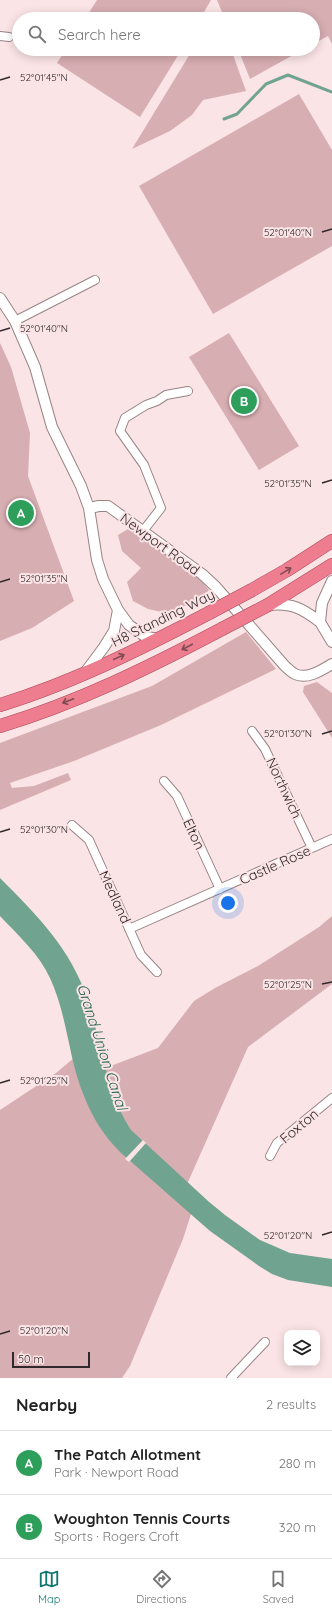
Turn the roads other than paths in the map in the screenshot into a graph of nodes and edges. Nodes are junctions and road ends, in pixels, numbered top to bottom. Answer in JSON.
{"nodes":[{"id":1,"x":0,"y":36,"type":"edge"},
{"id":2,"x":9,"y":36,"type":"dead end"},
{"id":3,"x":95,"y":280,"type":"dead end"},
{"id":4,"x":0,"y":298,"type":"edge"},
{"id":5,"x":15,"y":321,"type":"junction"},
{"id":6,"x":188,"y":392,"type":"dead end"},
{"id":7,"x":89,"y":508,"type":"junction"},
{"id":8,"x":143,"y":531,"type":"junction"},
{"id":9,"x":332,"y":541,"type":"edge"},
{"id":10,"x":332,"y":565,"type":"edge"},
{"id":11,"x":332,"y":582,"type":"edge"},
{"id":12,"x":268,"y":605,"type":"junction"},
{"id":13,"x":118,"y":610,"type":"junction"},
{"id":14,"x":320,"y":622,"type":"junction"},
{"id":15,"x":160,"y":639,"type":"junction"},
{"id":16,"x":332,"y":642,"type":"edge"},
{"id":17,"x":332,"y":664,"type":"edge"},
{"id":18,"x":84,"y":674,"type":"junction"},
{"id":19,"x":0,"y":705,"type":"edge"},
{"id":20,"x":0,"y":726,"type":"edge"},
{"id":21,"x":252,"y":731,"type":"dead end"},
{"id":22,"x":164,"y":781,"type":"dead end"},
{"id":23,"x":72,"y":825,"type":"dead end"},
{"id":24,"x":332,"y":839,"type":"edge"},
{"id":25,"x":312,"y":848,"type":"junction"},
{"id":26,"x":220,"y":889,"type":"junction"},
{"id":27,"x":129,"y":929,"type":"junction"},
{"id":28,"x":157,"y":972,"type":"dead end"},
{"id":29,"x":332,"y":1098,"type":"edge"},
{"id":30,"x":270,"y":1156,"type":"dead end"},
{"id":31,"x":265,"y":1342,"type":"dead end"},
{"id":32,"x":231,"y":1378,"type":"edge"}],
"edges":[{"from":1,"to":2,"type":"street"},
{"from":3,"to":5,"type":"street"},
{"from":4,"to":5,"type":"street"},
{"from":5,"to":7,"type":"street"},
{"from":6,"to":8,"type":"street"},
{"from":7,"to":8,"type":"street","name":"Newport Road"},
{"from":7,"to":13,"type":"street"},
{"from":8,"to":17,"type":"street","name":"Newport Road"},
{"from":15,"to":9,"type":"highway","name":"H8 Standing Way","one_way":true,"bridge":true},
{"from":10,"to":12,"type":"highway"},
{"from":11,"to":14,"type":"street"},
{"from":12,"to":14,"type":"street"},
{"from":12,"to":20,"type":"highway","one_way":true,"bridge":true},
{"from":13,"to":15,"type":"street"},
{"from":13,"to":18,"type":"street"},
{"from":14,"to":16,"type":"street"},
{"from":18,"to":15,"type":"highway","name":"H8 Standing Way","one_way":true},
{"from":18,"to":19,"type":"highway","name":"H8 Standing Way"},
{"from":21,"to":25,"type":"street","name":"Northwich"},
{"from":22,"to":26,"type":"street","name":"Elton"},
{"from":23,"to":27,"type":"street","name":"Medland"},
{"from":24,"to":25,"type":"street","name":"Castle Rose"},
{"from":25,"to":26,"type":"street","name":"Castle Rose"},
{"from":26,"to":27,"type":"street","name":"Castle Rose"},
{"from":27,"to":28,"type":"street","name":"Medland"},
{"from":29,"to":30,"type":"street","name":"Foxton"},
{"from":31,"to":32,"type":"street"}]}
